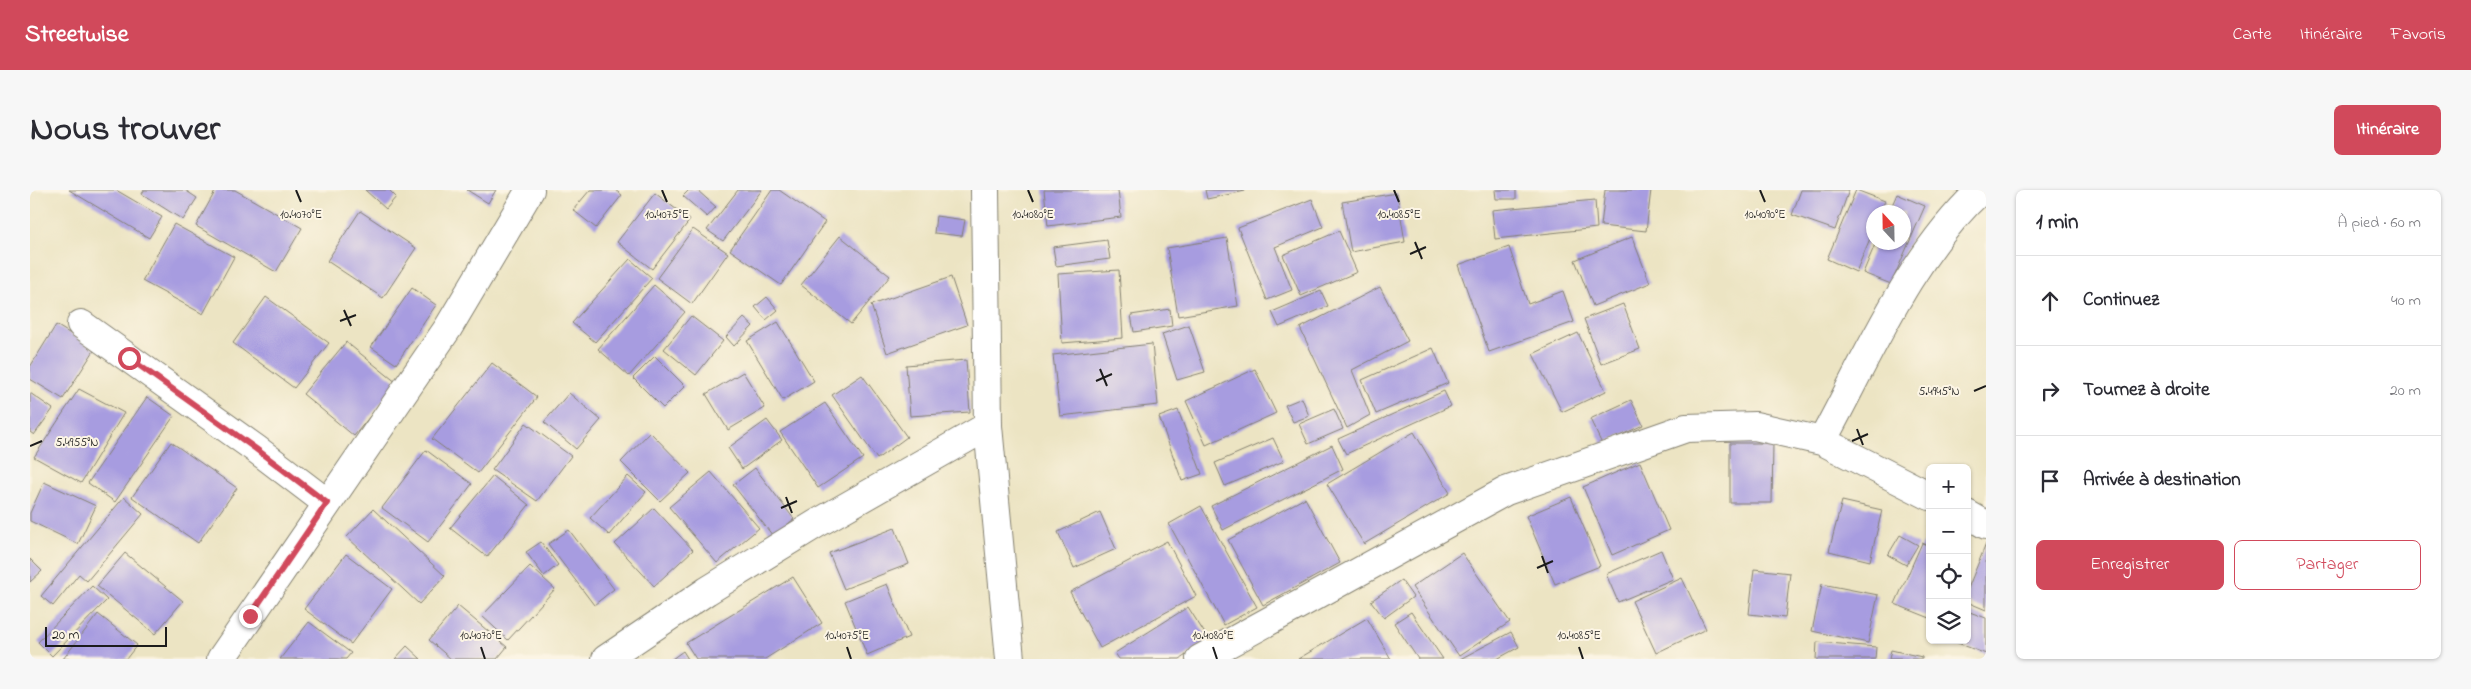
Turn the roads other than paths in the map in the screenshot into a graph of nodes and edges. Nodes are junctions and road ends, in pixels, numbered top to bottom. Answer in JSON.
{"nodes":[{"id":1,"x":530,"y":190,"type":"edge"},
{"id":2,"x":985,"y":190,"type":"edge"},
{"id":3,"x":1981,"y":190,"type":"edge"},
{"id":4,"x":81,"y":324,"type":"dead end"},
{"id":5,"x":988,"y":426,"type":"junction"},
{"id":6,"x":1822,"y":441,"type":"junction"},
{"id":7,"x":1926,"y":494,"type":"edge"},
{"id":8,"x":327,"y":503,"type":"junction"},
{"id":9,"x":1971,"y":516,"type":"edge"},
{"id":10,"x":1986,"y":525,"type":"edge"},
{"id":11,"x":221,"y":659,"type":"edge"},
{"id":12,"x":606,"y":659,"type":"edge"},
{"id":13,"x":1010,"y":659,"type":"edge"},
{"id":14,"x":1200,"y":659,"type":"edge"}],
"edges":[{"from":1,"to":8,"type":"street"},
{"from":2,"to":5,"type":"street"},
{"from":3,"to":6,"type":"street"},
{"from":4,"to":8,"type":"street"},
{"from":5,"to":12,"type":"street"},
{"from":5,"to":13,"type":"street"},
{"from":6,"to":7,"type":"street"},
{"from":6,"to":14,"type":"street"},
{"from":8,"to":11,"type":"street"},
{"from":9,"to":10,"type":"street"}]}
